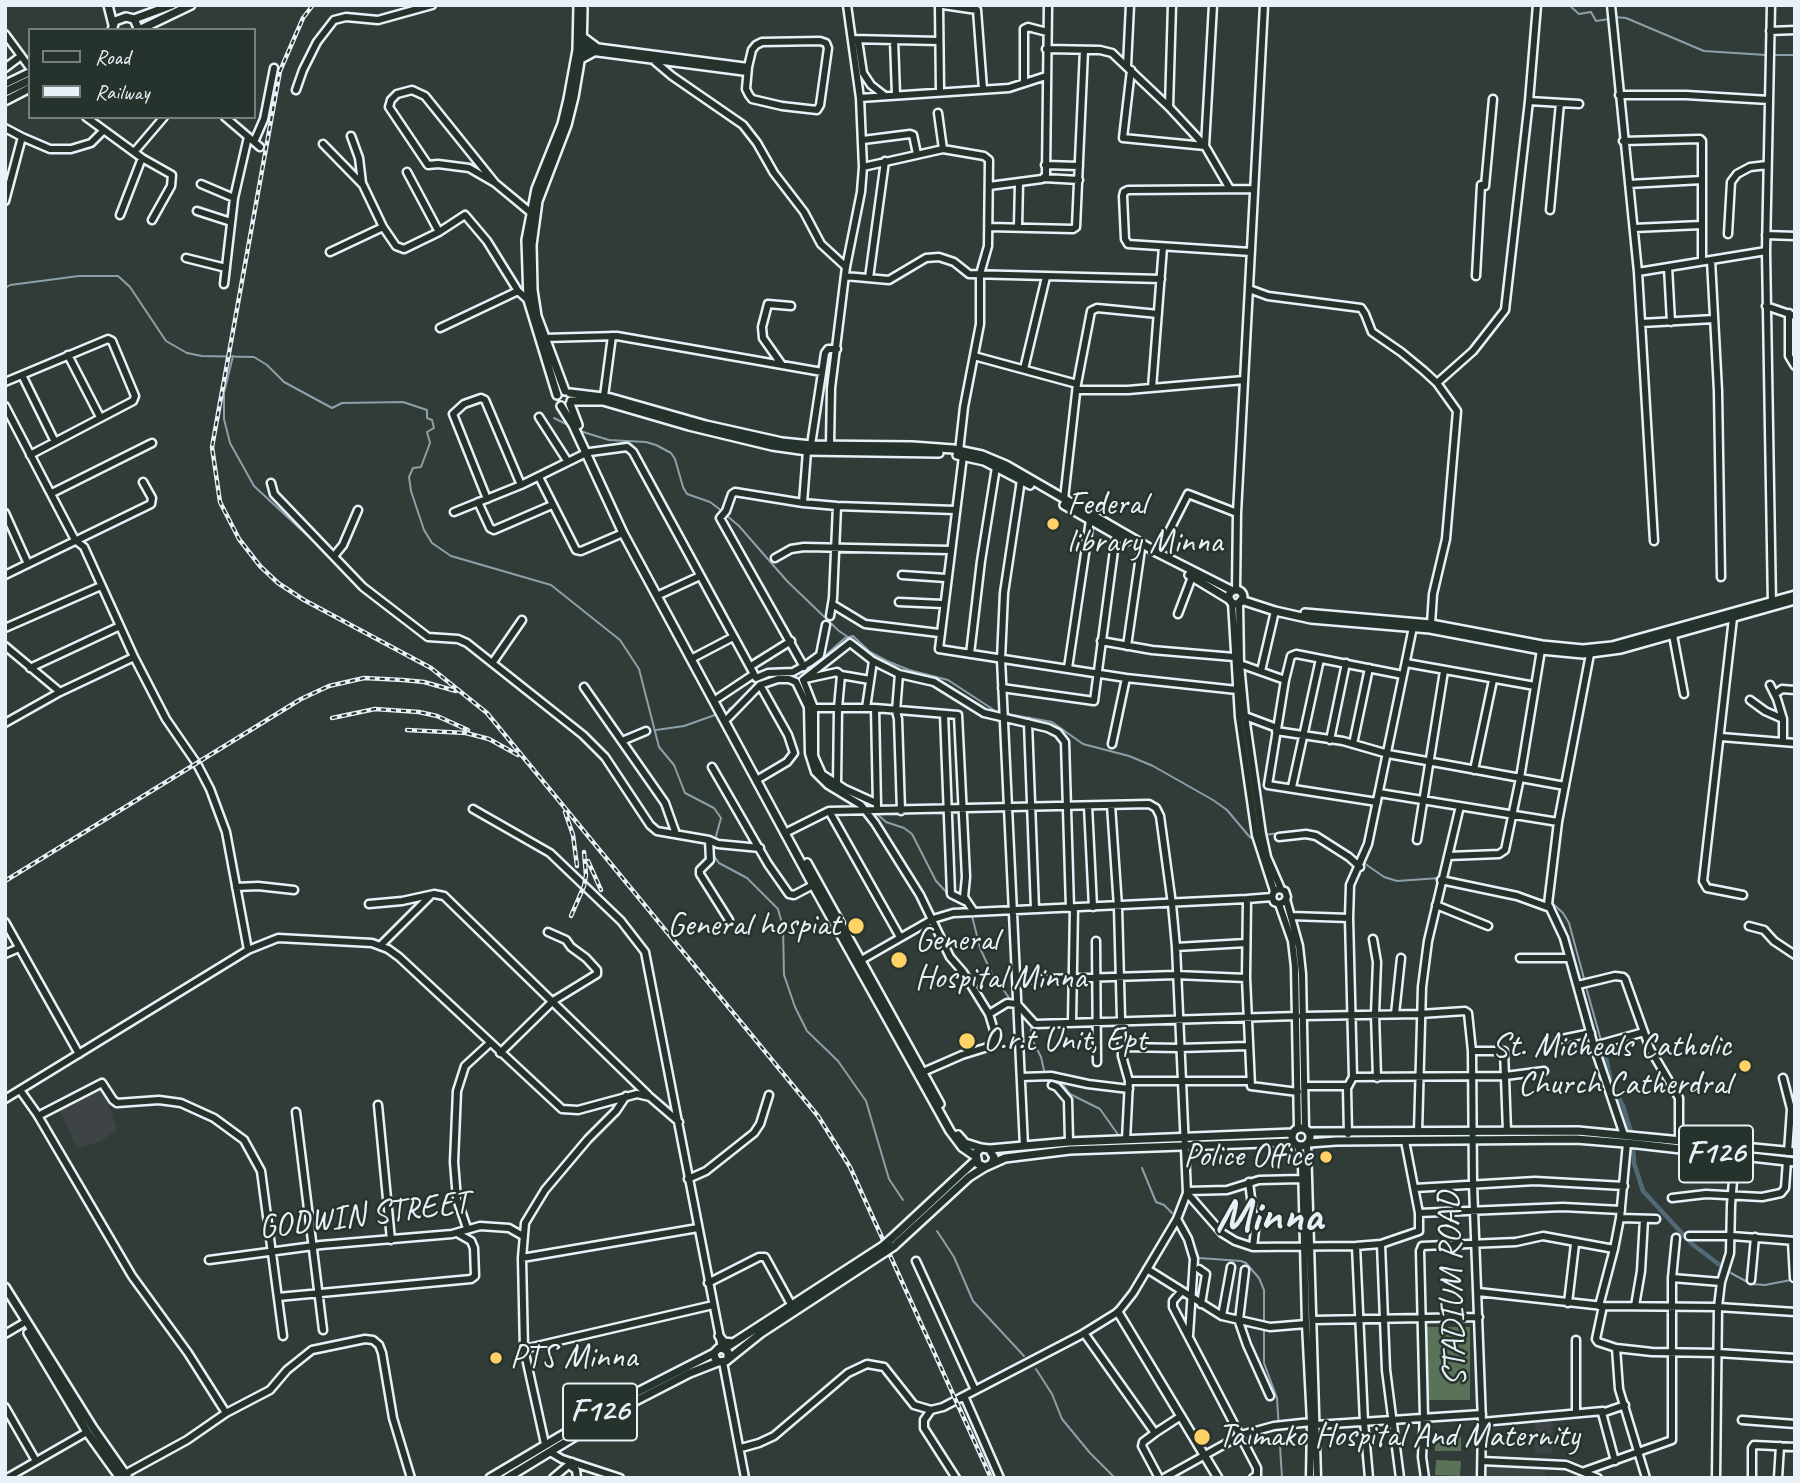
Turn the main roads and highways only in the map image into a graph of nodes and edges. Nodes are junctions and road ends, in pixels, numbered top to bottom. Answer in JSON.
{"nodes":[{"id":1,"x":108,"y":5,"type":"edge"},
{"id":2,"x":172,"y":5,"type":"edge"},
{"id":3,"x":191,"y":5,"type":"edge"},
{"id":4,"x":581,"y":5,"type":"edge"},
{"id":5,"x":122,"y":17,"type":"junction"},
{"id":6,"x":134,"y":19,"type":"junction"},
{"id":7,"x":112,"y":27,"type":"edge"},
{"id":8,"x":138,"y":28,"type":"edge"},
{"id":9,"x":143,"y":28,"type":"edge"},
{"id":10,"x":580,"y":46,"type":"junction"},
{"id":11,"x":581,"y":60,"type":"junction"},
{"id":12,"x":28,"y":81,"type":"edge"},
{"id":13,"x":28,"y":89,"type":"edge"},
{"id":14,"x":5,"y":92,"type":"edge"},
{"id":15,"x":5,"y":100,"type":"edge"},
{"id":16,"x":567,"y":399,"type":"junction"},
{"id":17,"x":809,"y":448,"type":"junction"},
{"id":18,"x":588,"y":452,"type":"junction"},
{"id":19,"x":961,"y":453,"type":"junction"},
{"id":20,"x":1236,"y":597,"type":"junction"},
{"id":21,"x":1795,"y":598,"type":"edge"},
{"id":22,"x":1772,"y":604,"type":"junction"},
{"id":23,"x":693,"y":658,"type":"junction"},
{"id":24,"x":787,"y":832,"type":"junction"},
{"id":25,"x":859,"y":961,"type":"junction"},
{"id":26,"x":1301,"y":1130,"type":"junction"},
{"id":27,"x":1630,"y":1139,"type":"junction"},
{"id":28,"x":1184,"y":1141,"type":"junction"},
{"id":29,"x":1695,"y":1142,"type":"junction"},
{"id":30,"x":1295,"y":1144,"type":"junction"},
{"id":31,"x":1308,"y":1144,"type":"junction"},
{"id":32,"x":985,"y":1149,"type":"junction"},
{"id":33,"x":1695,"y":1151,"type":"junction"},
{"id":34,"x":1791,"y":1152,"type":"edge"},
{"id":35,"x":975,"y":1158,"type":"junction"},
{"id":36,"x":1791,"y":1161,"type":"edge"},
{"id":37,"x":989,"y":1165,"type":"junction"},
{"id":38,"x":892,"y":1242,"type":"junction"},
{"id":39,"x":884,"y":1249,"type":"junction"},
{"id":40,"x":5,"y":1287,"type":"edge"},
{"id":41,"x":5,"y":1297,"type":"edge"},
{"id":42,"x":1118,"y":1312,"type":"road end"},
{"id":43,"x":719,"y":1336,"type":"road end"},
{"id":44,"x":734,"y":1343,"type":"junction"},
{"id":45,"x":720,"y":1350,"type":"junction"},
{"id":46,"x":723,"y":1361,"type":"junction"},
{"id":47,"x":123,"y":1477,"type":"edge"},
{"id":48,"x":490,"y":1478,"type":"edge"},
{"id":49,"x":507,"y":1478,"type":"edge"},
{"id":50,"x":1218,"y":1478,"type":"edge"}],
"edges":[{"from":1,"to":5,"type":"main road"},
{"from":1,"to":7,"type":"main road"},
{"from":2,"to":6,"type":"main road"},
{"from":3,"to":9,"type":"main road"},
{"from":4,"to":10,"type":"main road"},
{"from":5,"to":6,"type":"main road"},
{"from":5,"to":7,"type":"main road"},
{"from":6,"to":8,"type":"main road"},
{"from":10,"to":11,"type":"main road"},
{"from":10,"to":11,"type":"main road"},
{"from":10,"to":16,"type":"main road"},
{"from":11,"to":16,"type":"main road"},
{"from":12,"to":14,"type":"main road"},
{"from":13,"to":15,"type":"main road"},
{"from":16,"to":17,"type":"main road"},
{"from":16,"to":17,"type":"main road"},
{"from":16,"to":18,"type":"main road"},
{"from":17,"to":19,"type":"main road"},
{"from":17,"to":19,"type":"main road"},
{"from":18,"to":23,"type":"main road"},
{"from":18,"to":23,"type":"main road"},
{"from":19,"to":20,"type":"main road"},
{"from":19,"to":20,"type":"main road"},
{"from":20,"to":22,"type":"main road"},
{"from":20,"to":22,"type":"main road"},
{"from":21,"to":22,"type":"main road"},
{"from":23,"to":24,"type":"main road"},
{"from":23,"to":24,"type":"main road"},
{"from":24,"to":25,"type":"main road"},
{"from":24,"to":25,"type":"main road"},
{"from":25,"to":32,"type":"main road"},
{"from":25,"to":35,"type":"main road"},
{"from":26,"to":27,"type":"main road","number":"F126"},
{"from":26,"to":28,"type":"main road","number":"F126"},
{"from":26,"to":30,"type":"main road"},
{"from":26,"to":31,"type":"main road"},
{"from":27,"to":29,"type":"main road","number":"F126"},
{"from":27,"to":31,"type":"main road","number":"F126"},
{"from":27,"to":33,"type":"main road","number":"F126"},
{"from":28,"to":30,"type":"main road","number":"F126"},
{"from":28,"to":32,"type":"main road","number":"F126"},
{"from":28,"to":37,"type":"main road","number":"F126"},
{"from":29,"to":33,"type":"main road"},
{"from":29,"to":34,"type":"main road","number":"F126"},
{"from":30,"to":31,"type":"main road","number":"F126"},
{"from":32,"to":35,"type":"main road","number":"F126"},
{"from":32,"to":37,"type":"main road"},
{"from":33,"to":36,"type":"main road","number":"F126"},
{"from":35,"to":37,"type":"main road"},
{"from":35,"to":38,"type":"main road","number":"F126"},
{"from":37,"to":38,"type":"main road","number":"F126"},
{"from":38,"to":39,"type":"main road","number":"F126","bridge":true},
{"from":39,"to":44,"type":"main road","number":"F126"},
{"from":39,"to":46,"type":"main road","number":"F126"},
{"from":40,"to":47,"type":"main road"},
{"from":41,"to":47,"type":"main road"},
{"from":42,"to":50,"type":"main road"},
{"from":43,"to":44,"type":"main road"},
{"from":44,"to":45,"type":"main road","number":"F126"},
{"from":45,"to":46,"type":"main road"},
{"from":45,"to":46,"type":"main road"},
{"from":45,"to":48,"type":"main road","number":"F126"},
{"from":46,"to":49,"type":"main road","number":"F126"}]}
